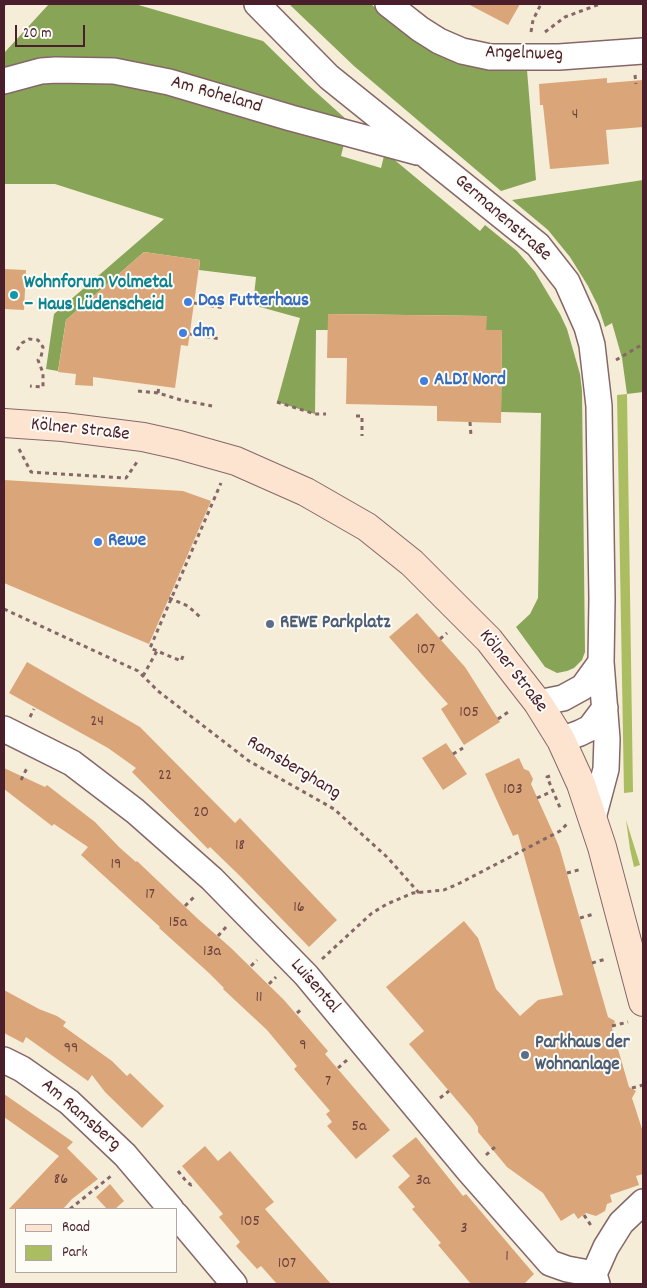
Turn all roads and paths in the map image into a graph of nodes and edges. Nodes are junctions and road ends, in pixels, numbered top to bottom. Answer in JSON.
{"nodes":[{"id":1,"x":257,"y":4,"type":"edge"},
{"id":2,"x":388,"y":4,"type":"edge"},
{"id":3,"x":541,"y":4,"type":"edge"},
{"id":4,"x":600,"y":4,"type":"edge"},
{"id":5,"x":544,"y":33,"type":"dead end"},
{"id":6,"x":531,"y":35,"type":"dead end"},
{"id":7,"x":643,"y":51,"type":"edge"},
{"id":8,"x":4,"y":81,"type":"edge"},
{"id":9,"x":425,"y":154,"type":"junction"},
{"id":10,"x":194,"y":303,"type":"dead end"},
{"id":11,"x":225,"y":308,"type":"dead end"},
{"id":12,"x":190,"y":334,"type":"dead end"},
{"id":13,"x":221,"y":339,"type":"dead end"},
{"id":14,"x":643,"y":344,"type":"edge"},
{"id":15,"x":18,"y":350,"type":"dead end"},
{"id":16,"x":622,"y":358,"type":"dead end"},
{"id":17,"x":30,"y":386,"type":"dead end"},
{"id":18,"x":159,"y":386,"type":"dead end"},
{"id":19,"x":138,"y":391,"type":"dead end"},
{"id":20,"x":158,"y":393,"type":"junction"},
{"id":21,"x":277,"y":402,"type":"dead end"},
{"id":22,"x":212,"y":406,"type":"dead end"},
{"id":23,"x":326,"y":414,"type":"dead end"},
{"id":24,"x":356,"y":416,"type":"dead end"},
{"id":25,"x":470,"y":422,"type":"dead end"},
{"id":26,"x":5,"y":423,"type":"edge"},
{"id":27,"x":362,"y":436,"type":"dead end"},
{"id":28,"x":471,"y":436,"type":"dead end"},
{"id":29,"x":153,"y":439,"type":"junction"},
{"id":30,"x":230,"y":459,"type":"junction"},
{"id":31,"x":170,"y":598,"type":"junction"},
{"id":32,"x":4,"y":609,"type":"edge"},
{"id":33,"x":200,"y":617,"type":"dead end"},
{"id":34,"x":157,"y":650,"type":"junction"},
{"id":35,"x":183,"y":656,"type":"dead end"},
{"id":36,"x":602,"y":662,"type":"junction"},
{"id":37,"x":143,"y":676,"type":"junction"},
{"id":38,"x":538,"y":703,"type":"junction"},
{"id":39,"x":604,"y":708,"type":"junction"},
{"id":40,"x":4,"y":729,"type":"edge"},
{"id":41,"x":561,"y":740,"type":"junction"},
{"id":42,"x":462,"y":748,"type":"dead end"},
{"id":43,"x":453,"y":754,"type":"dead end"},
{"id":44,"x":547,"y":777,"type":"dead end"},
{"id":45,"x":536,"y":798,"type":"dead end"},
{"id":46,"x":592,"y":815,"type":"junction"},
{"id":47,"x":420,"y":894,"type":"junction"},
{"id":48,"x":306,"y":975,"type":"junction"},
{"id":49,"x":643,"y":1002,"type":"edge"},
{"id":50,"x":4,"y":1060,"type":"edge"},
{"id":51,"x":643,"y":1085,"type":"edge"},
{"id":52,"x":632,"y":1088,"type":"dead end"},
{"id":53,"x":129,"y":1160,"type":"junction"},
{"id":54,"x":178,"y":1171,"type":"dead end"},
{"id":55,"x":195,"y":1183,"type":"dead end"},
{"id":56,"x":643,"y":1202,"type":"edge"},
{"id":57,"x":71,"y":1208,"type":"edge"},
{"id":58,"x":170,"y":1208,"type":"edge"},
{"id":59,"x":178,"y":1217,"type":"edge"},
{"id":60,"x":595,"y":1279,"type":"edge"},
{"id":61,"x":234,"y":1284,"type":"edge"}],
"edges":[{"from":1,"to":9,"type":"street","name":"Germanenstraße"},
{"from":2,"to":7,"type":"street","name":"Angelnweg"},
{"from":3,"to":6,"type":"path"},
{"from":4,"to":5,"type":"path"},
{"from":8,"to":9,"type":"street","name":"Am Roheland"},
{"from":9,"to":36,"type":"street","name":"Germanenstraße"},
{"from":10,"to":11,"type":"path"},
{"from":12,"to":13,"type":"path"},
{"from":14,"to":16,"type":"path"},
{"from":15,"to":17,"type":"path","name":"Kölner Straße"},
{"from":18,"to":20,"type":"path"},
{"from":19,"to":20,"type":"path"},
{"from":20,"to":22,"type":"path"},
{"from":21,"to":23,"type":"path"},
{"from":24,"to":27,"type":"path"},
{"from":25,"to":28,"type":"path"},
{"from":26,"to":29,"type":"main road","name":"Kölner Straße"},
{"from":26,"to":29,"type":"path","name":"Kölner Straße"},
{"from":29,"to":30,"type":"main road","name":"Kölner Straße"},
{"from":30,"to":31,"type":"path"},
{"from":30,"to":38,"type":"main road","name":"Kölner Straße"},
{"from":31,"to":33,"type":"path"},
{"from":31,"to":34,"type":"path"},
{"from":32,"to":37,"type":"path","name":"Ramsberghang"},
{"from":34,"to":35,"type":"path"},
{"from":34,"to":37,"type":"path"},
{"from":36,"to":38,"type":"street"},
{"from":36,"to":39,"type":"street","name":"Germanenstraße"},
{"from":37,"to":47,"type":"path","name":"Ramsberghang"},
{"from":38,"to":41,"type":"main road","name":"Kölner Straße"},
{"from":39,"to":41,"type":"street"},
{"from":39,"to":46,"type":"street","name":"Germanenstraße"},
{"from":40,"to":48,"type":"street","name":"Luisental"},
{"from":41,"to":46,"type":"main road","name":"Kölner Straße"},
{"from":42,"to":43,"type":"path"},
{"from":44,"to":45,"type":"path"},
{"from":46,"to":47,"type":"path"},
{"from":46,"to":49,"type":"main road","name":"Kölner Straße"},
{"from":47,"to":48,"type":"path"},
{"from":48,"to":60,"type":"street","name":"Luisental"},
{"from":50,"to":53,"type":"street","name":"Am Ramsberg"},
{"from":51,"to":52,"type":"path"},
{"from":53,"to":57,"type":"path","name":"Am Ramsberg"},
{"from":53,"to":58,"type":"street","name":"Am Ramsberg"},
{"from":54,"to":55,"type":"path"},
{"from":56,"to":60,"type":"street"},
{"from":59,"to":61,"type":"street"}]}
